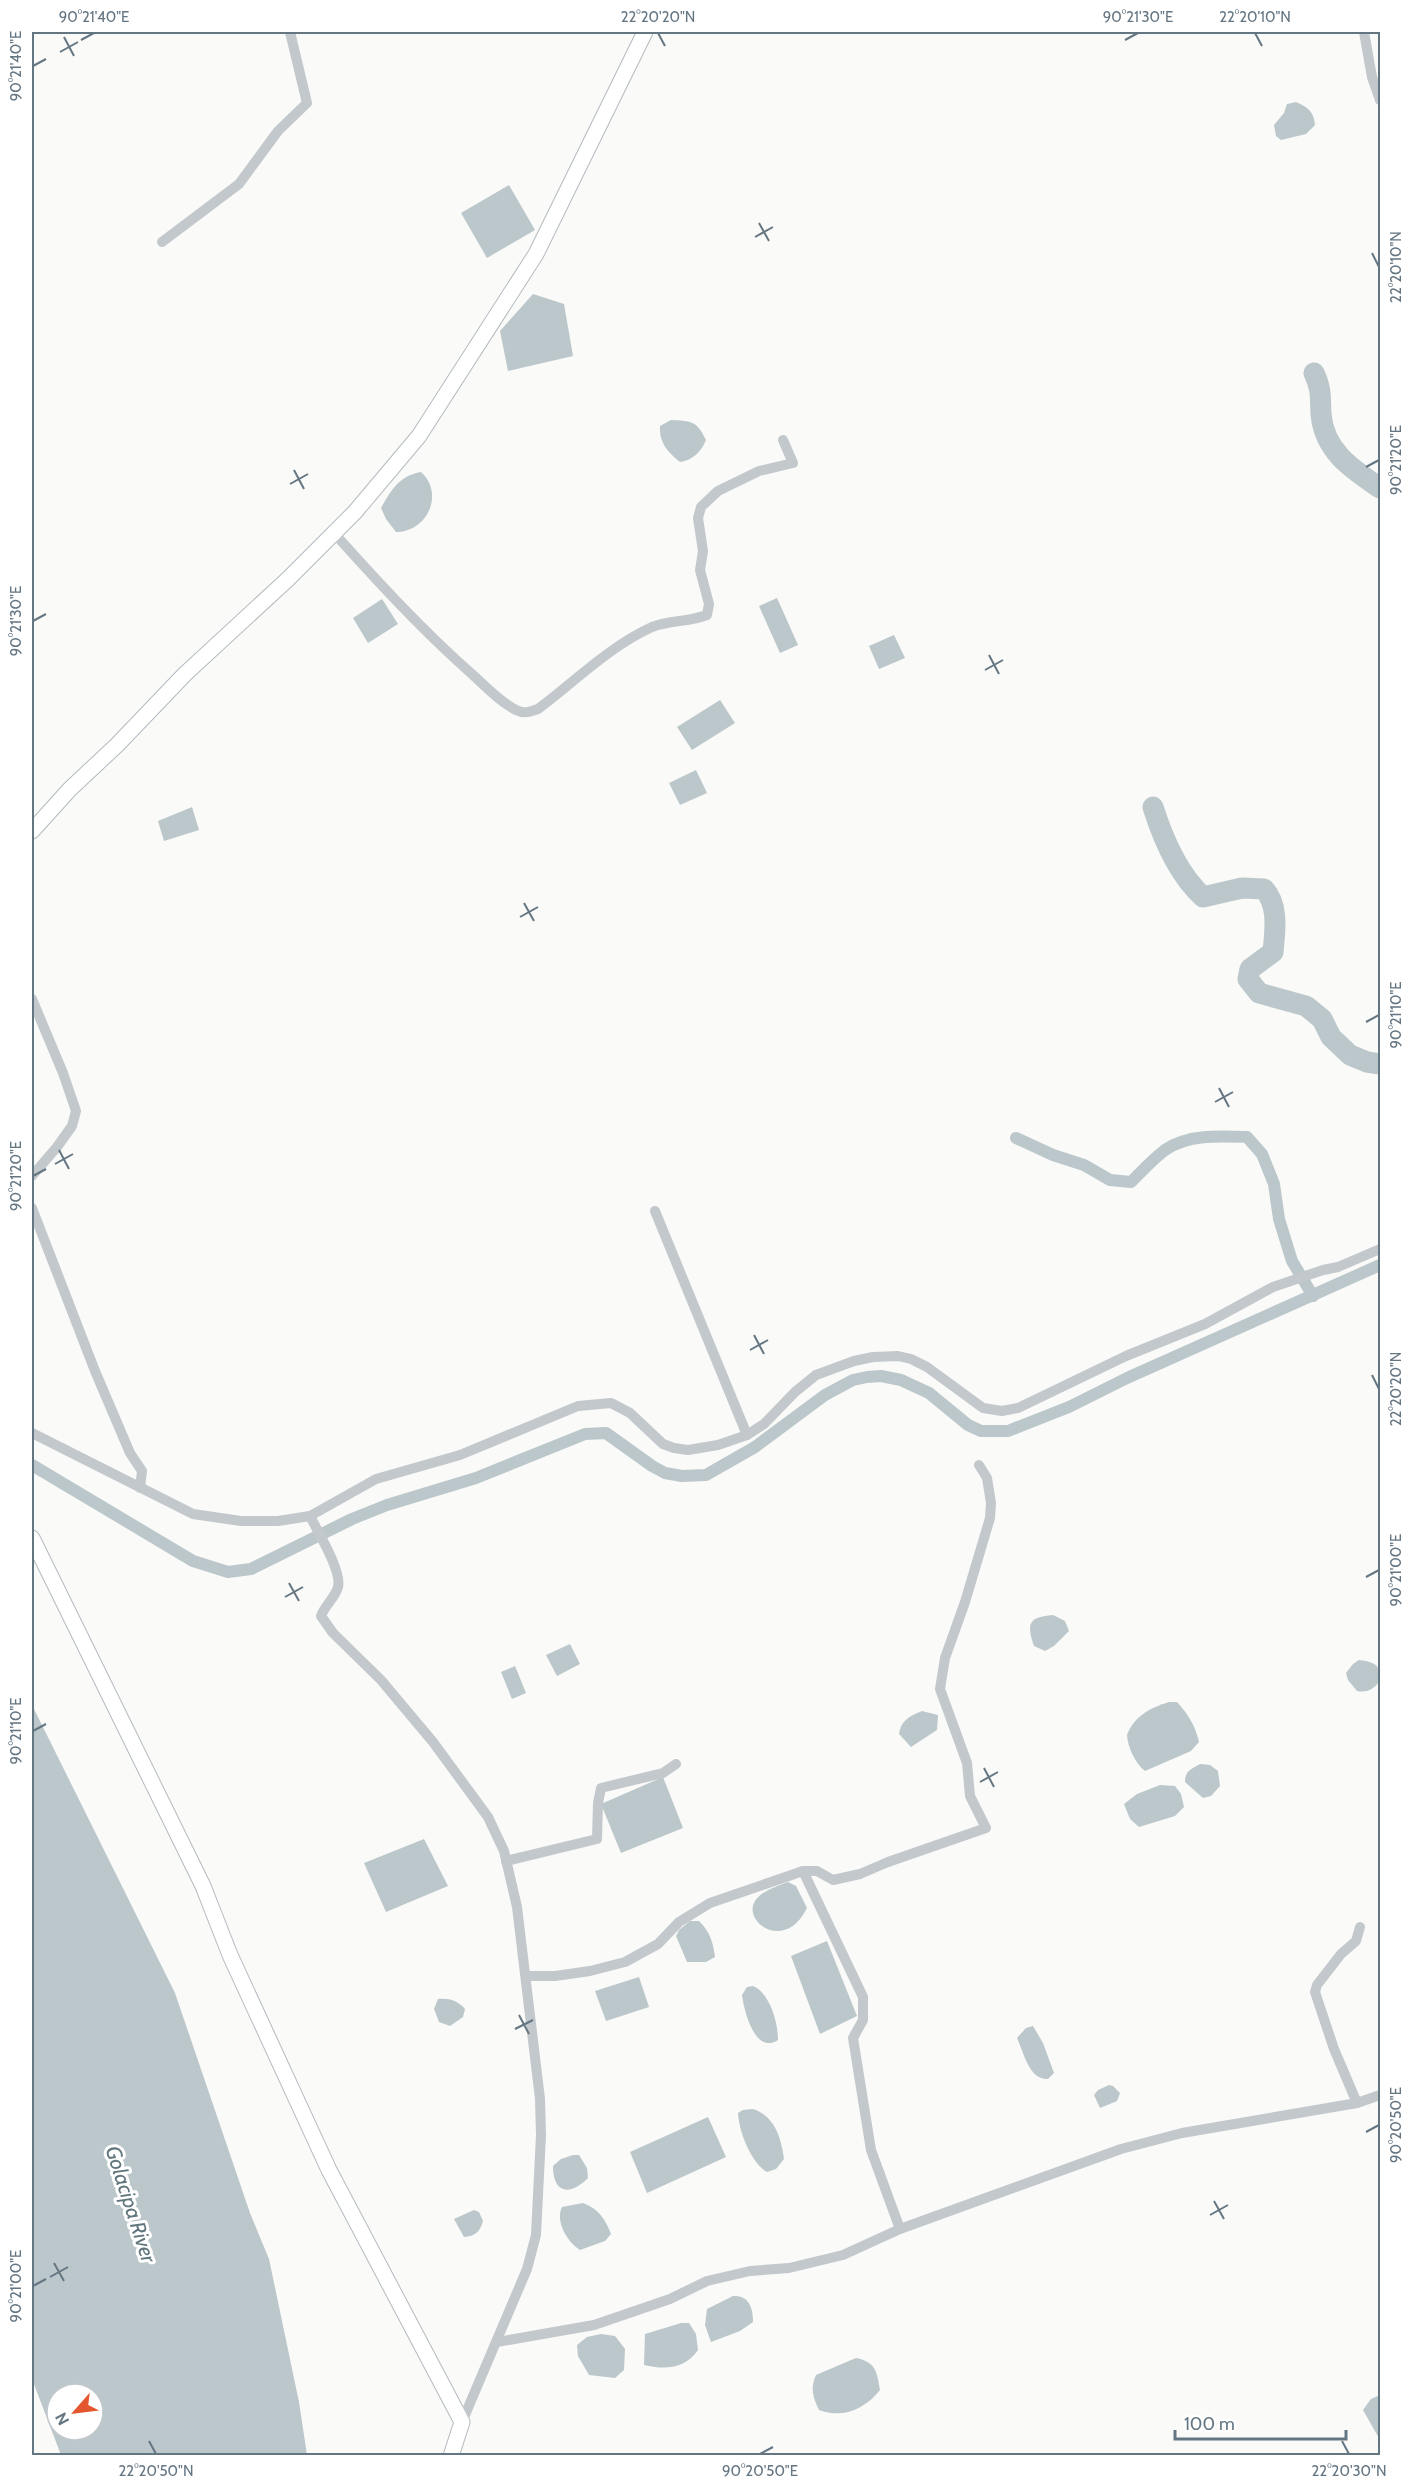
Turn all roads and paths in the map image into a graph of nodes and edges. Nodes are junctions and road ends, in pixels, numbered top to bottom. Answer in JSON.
{"nodes":[{"id":1,"x":290,"y":32,"type":"edge"},
{"id":2,"x":645,"y":32,"type":"edge"},
{"id":3,"x":1364,"y":32,"type":"edge"},
{"id":4,"x":1380,"y":100,"type":"edge"},
{"id":5,"x":162,"y":242,"type":"dead end"},
{"id":6,"x":783,"y":440,"type":"dead end"},
{"id":7,"x":334,"y":533,"type":"junction"},
{"id":8,"x":32,"y":831,"type":"edge"},
{"id":9,"x":32,"y":999,"type":"edge"},
{"id":10,"x":32,"y":1176,"type":"edge"},
{"id":11,"x":32,"y":1208,"type":"edge"},
{"id":12,"x":655,"y":1212,"type":"dead end"},
{"id":13,"x":1380,"y":1249,"type":"edge"},
{"id":14,"x":32,"y":1432,"type":"edge"},
{"id":15,"x":747,"y":1436,"type":"junction"},
{"id":16,"x":979,"y":1466,"type":"dead end"},
{"id":17,"x":140,"y":1488,"type":"junction"},
{"id":18,"x":310,"y":1516,"type":"junction"},
{"id":19,"x":32,"y":1538,"type":"edge"},
{"id":20,"x":676,"y":1764,"type":"dead end"},
{"id":21,"x":506,"y":1861,"type":"junction"},
{"id":22,"x":802,"y":1871,"type":"junction"},
{"id":23,"x":1360,"y":1927,"type":"dead end"},
{"id":24,"x":527,"y":1976,"type":"junction"},
{"id":25,"x":1380,"y":2095,"type":"edge"},
{"id":26,"x":1357,"y":2103,"type":"junction"},
{"id":27,"x":900,"y":2229,"type":"junction"},
{"id":28,"x":497,"y":2342,"type":"junction"},
{"id":29,"x":462,"y":2422,"type":"junction"},
{"id":30,"x":451,"y":2456,"type":"edge"}],
"edges":[{"from":1,"to":5,"type":"street"},
{"from":2,"to":7,"type":"street"},
{"from":3,"to":4,"type":"street"},
{"from":6,"to":7,"type":"street"},
{"from":7,"to":8,"type":"street"},
{"from":9,"to":10,"type":"street"},
{"from":11,"to":17,"type":"street"},
{"from":12,"to":15,"type":"street"},
{"from":13,"to":15,"type":"street"},
{"from":14,"to":17,"type":"street"},
{"from":15,"to":18,"type":"street"},
{"from":16,"to":22,"type":"street"},
{"from":17,"to":18,"type":"street"},
{"from":18,"to":21,"type":"street"},
{"from":19,"to":29,"type":"street"},
{"from":20,"to":21,"type":"street"},
{"from":21,"to":24,"type":"street"},
{"from":22,"to":24,"type":"street"},
{"from":22,"to":27,"type":"street"},
{"from":23,"to":26,"type":"street"},
{"from":24,"to":28,"type":"street"},
{"from":25,"to":26,"type":"street"},
{"from":26,"to":27,"type":"street"},
{"from":27,"to":28,"type":"street"},
{"from":28,"to":29,"type":"street"},
{"from":29,"to":30,"type":"street"}]}
